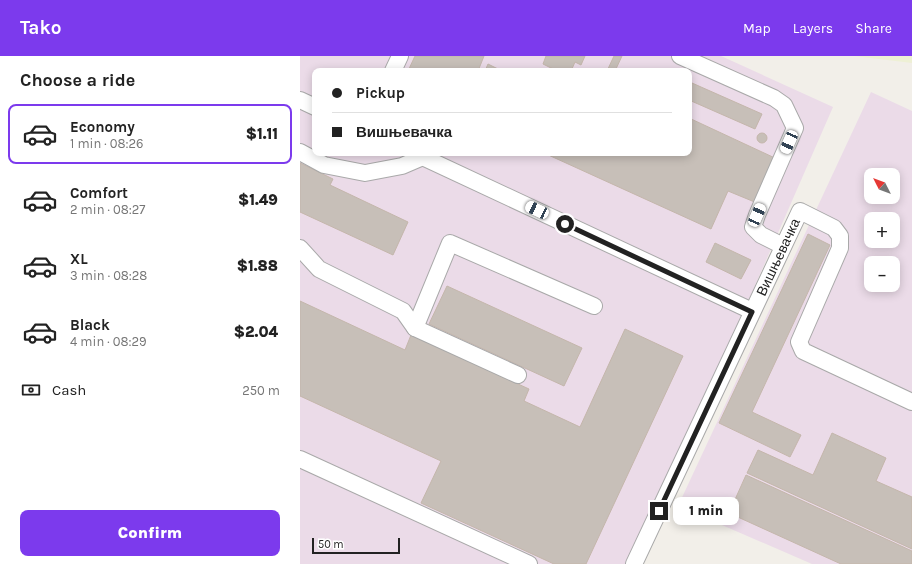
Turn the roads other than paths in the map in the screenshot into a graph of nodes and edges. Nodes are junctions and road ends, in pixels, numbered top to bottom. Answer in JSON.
{"nodes":[{"id":1,"x":400,"y":56,"type":"edge"},
{"id":2,"x":680,"y":56,"type":"edge"},
{"id":3,"x":394,"y":68,"type":"edge"},
{"id":4,"x":300,"y":100,"type":"edge"},
{"id":5,"x":312,"y":106,"type":"edge"},
{"id":6,"x":300,"y":152,"type":"edge"},
{"id":7,"x":417,"y":156,"type":"edge"},
{"id":8,"x":420,"y":156,"type":"edge"},
{"id":9,"x":783,"y":246,"type":"junction"},
{"id":10,"x":300,"y":248,"type":"edge"},
{"id":11,"x":594,"y":306,"type":"dead end"},
{"id":12,"x":752,"y":312,"type":"junction"},
{"id":13,"x":415,"y":328,"type":"junction"},
{"id":14,"x":518,"y":375,"type":"dead end"},
{"id":15,"x":912,"y":402,"type":"edge"},
{"id":16,"x":300,"y":459,"type":"edge"},
{"id":17,"x":529,"y":564,"type":"edge"},
{"id":18,"x":634,"y":564,"type":"edge"}],
"edges":[{"from":1,"to":3,"type":"street"},
{"from":2,"to":9,"type":"street"},
{"from":4,"to":5,"type":"street"},
{"from":6,"to":7,"type":"street"},
{"from":8,"to":12,"type":"street"},
{"from":9,"to":12,"type":"street","name":"Вишњевачка"},
{"from":9,"to":15,"type":"street","name":"Вишњевачка"},
{"from":10,"to":13,"type":"street"},
{"from":11,"to":13,"type":"street"},
{"from":12,"to":18,"type":"street","name":"Вишњевачка"},
{"from":13,"to":14,"type":"street"},
{"from":16,"to":17,"type":"street"}]}
